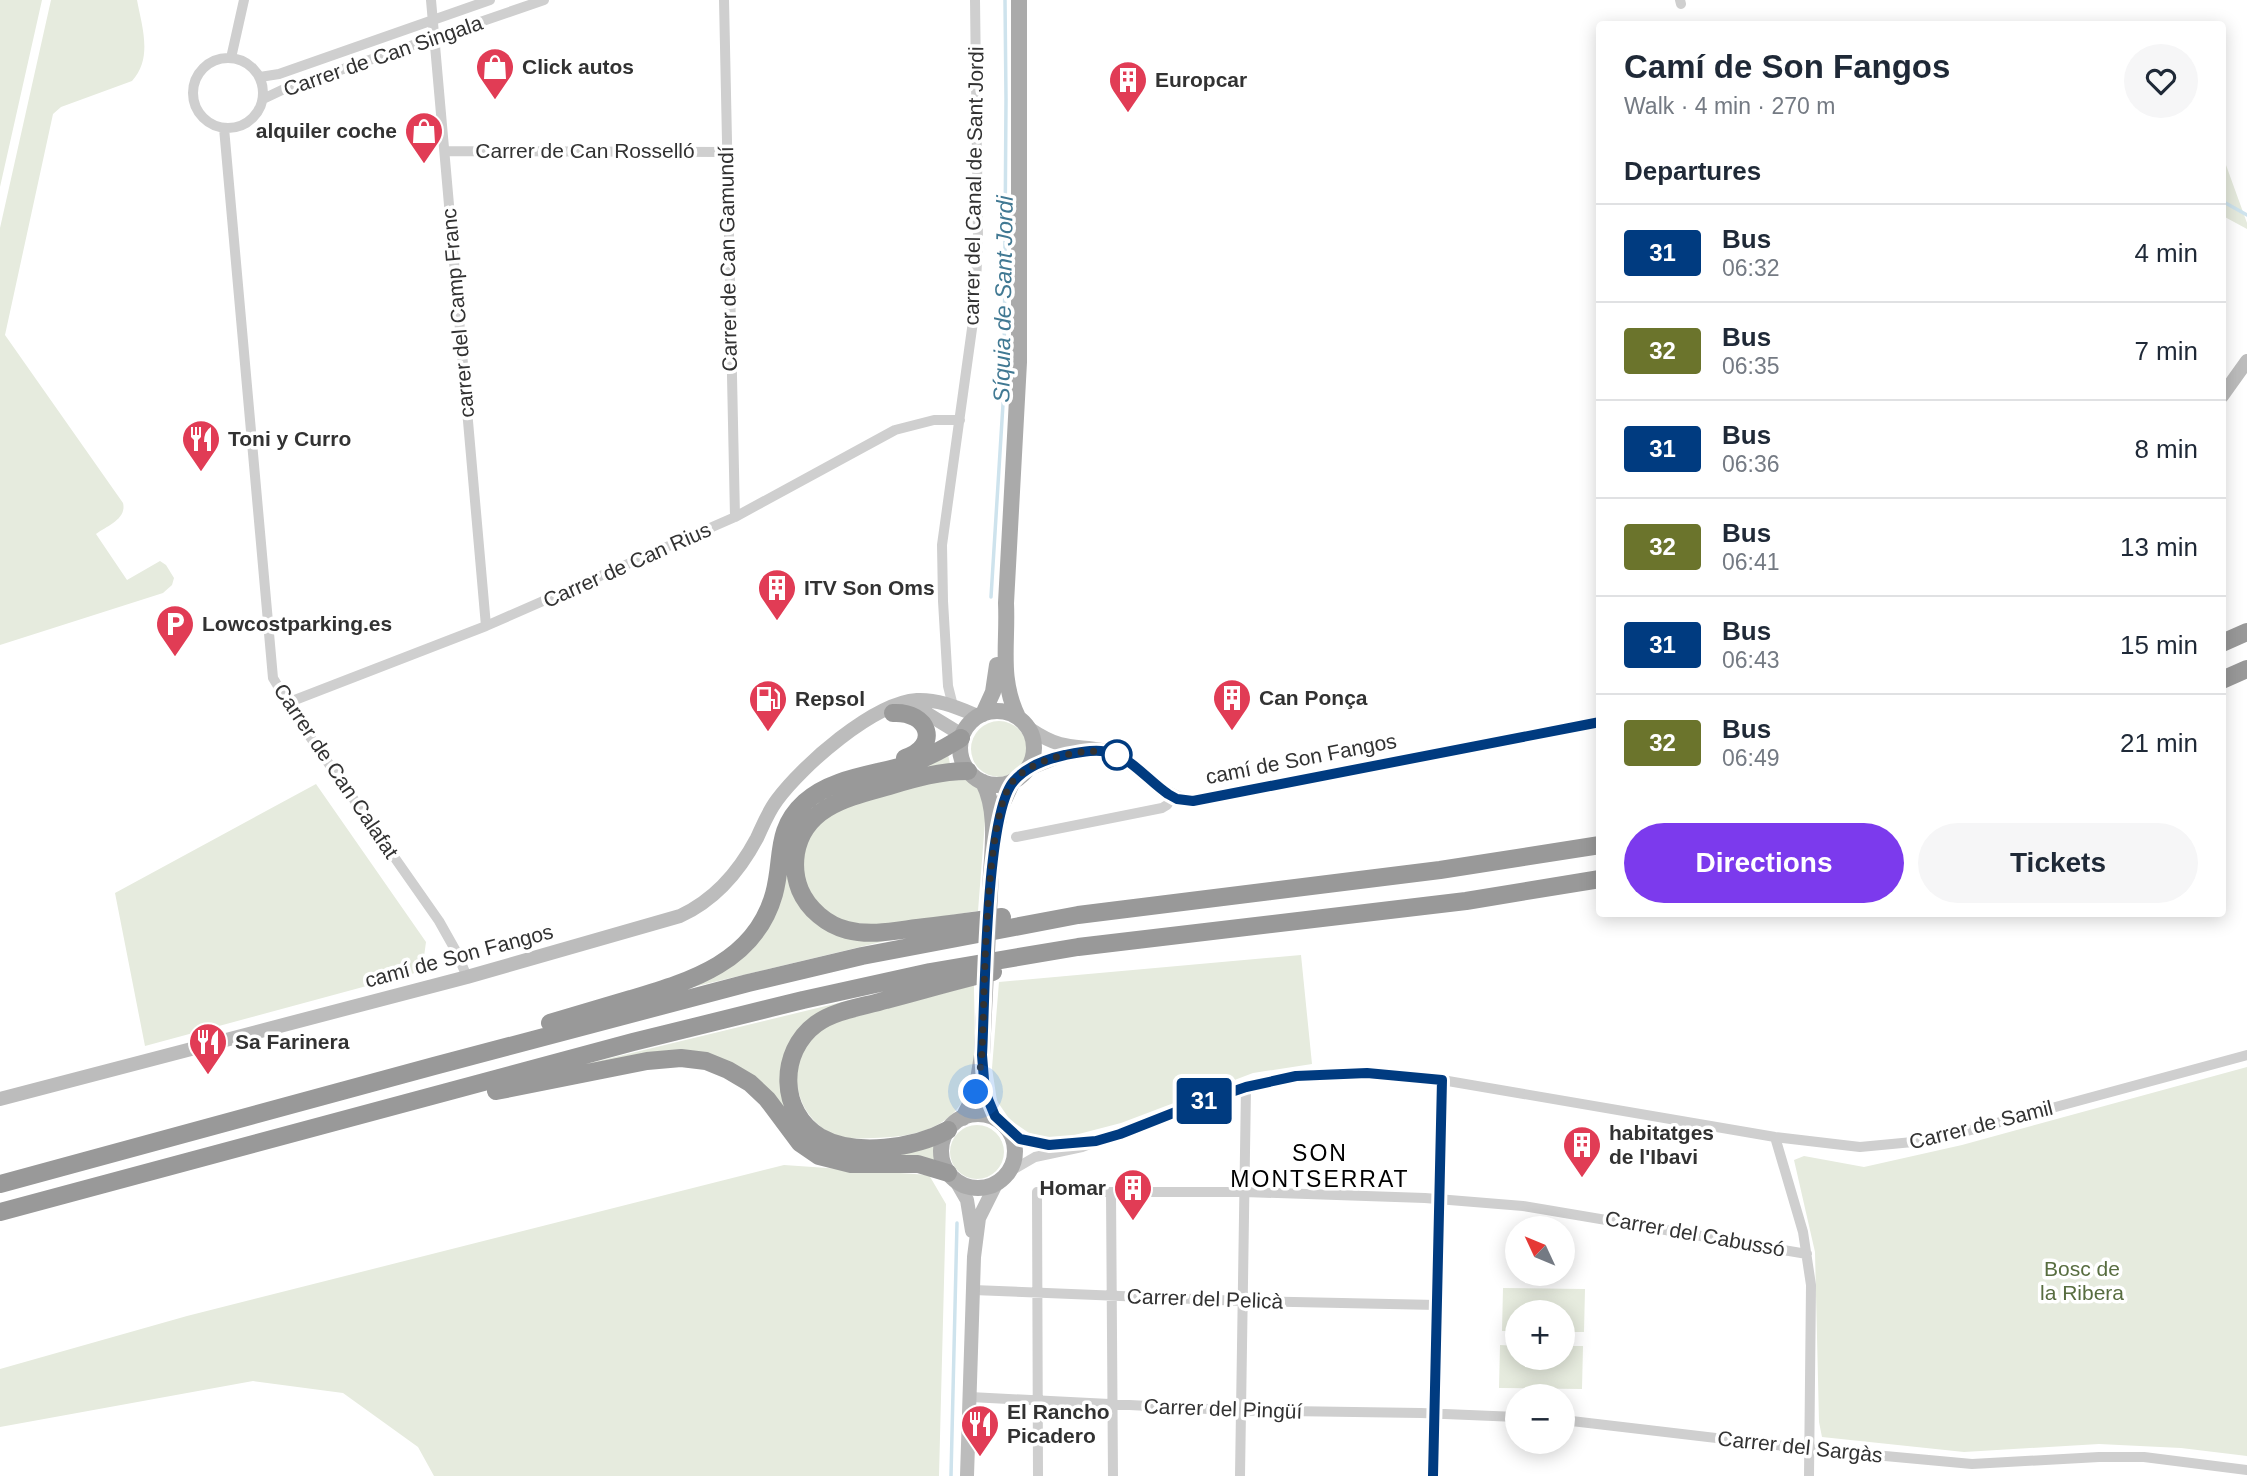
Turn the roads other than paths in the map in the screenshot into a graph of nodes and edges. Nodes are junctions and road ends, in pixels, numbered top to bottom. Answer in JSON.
{"nodes":[{"id":1,"x":244,"y":0,"type":"edge"},
{"id":2,"x":431,"y":0,"type":"edge"},
{"id":3,"x":490,"y":0,"type":"edge"},
{"id":4,"x":544,"y":0,"type":"edge"},
{"id":5,"x":724,"y":0,"type":"edge"},
{"id":6,"x":975,"y":0,"type":"edge"},
{"id":7,"x":1019,"y":0,"type":"edge"},
{"id":8,"x":432,"y":19,"type":"junction"},
{"id":9,"x":433,"y":38,"type":"junction"},
{"id":10,"x":231,"y":58,"type":"junction"},
{"id":11,"x":260,"y":77,"type":"junction"},
{"id":12,"x":263,"y":99,"type":"junction"},
{"id":13,"x":224,"y":128,"type":"junction"},
{"id":14,"x":444,"y":150,"type":"junction"},
{"id":15,"x":726,"y":152,"type":"junction"},
{"id":16,"x":2247,"y":361,"type":"edge"},
{"id":17,"x":2226,"y":390,"type":"edge"},
{"id":18,"x":960,"y":421,"type":"junction"},
{"id":19,"x":735,"y":517,"type":"junction"},
{"id":20,"x":1006,"y":603,"type":"junction"},
{"id":21,"x":486,"y":626,"type":"junction"},
{"id":22,"x":2247,"y":632,"type":"edge"},
{"id":23,"x":2226,"y":641,"type":"edge"},
{"id":24,"x":2247,"y":669,"type":"edge"},
{"id":25,"x":2226,"y":678,"type":"edge"},
{"id":26,"x":287,"y":703,"type":"junction"},
{"id":27,"x":953,"y":706,"type":"junction"},
{"id":28,"x":893,"y":713,"type":"junction"},
{"id":29,"x":980,"y":715,"type":"junction"},
{"id":30,"x":1018,"y":717,"type":"junction"},
{"id":31,"x":1596,"y":723,"type":"edge"},
{"id":32,"x":1030,"y":729,"type":"junction"},
{"id":33,"x":851,"y":731,"type":"junction"},
{"id":34,"x":962,"y":736,"type":"junction"},
{"id":35,"x":1099,"y":750,"type":"junction"},
{"id":36,"x":1028,"y":769,"type":"junction"},
{"id":37,"x":968,"y":771,"type":"junction"},
{"id":38,"x":876,"y":774,"type":"junction"},
{"id":39,"x":1013,"y":781,"type":"junction"},
{"id":40,"x":983,"y":782,"type":"junction"},
{"id":41,"x":1173,"y":796,"type":"junction"},
{"id":42,"x":1016,"y":837,"type":"dead end"},
{"id":43,"x":993,"y":842,"type":"junction"},
{"id":44,"x":1596,"y":846,"type":"edge"},
{"id":45,"x":1596,"y":880,"type":"edge"},
{"id":46,"x":1078,"y":915,"type":"junction"},
{"id":47,"x":1078,"y":947,"type":"junction"},
{"id":48,"x":467,"y":977,"type":"junction"},
{"id":49,"x":982,"y":1055,"type":"junction"},
{"id":50,"x":2247,"y":1055,"type":"edge"},
{"id":51,"x":434,"y":1066,"type":"junction"},
{"id":52,"x":1442,"y":1080,"type":"junction"},
{"id":53,"x":1246,"y":1087,"type":"junction"},
{"id":54,"x":430,"y":1098,"type":"junction"},
{"id":55,"x":0,"y":1099,"type":"edge"},
{"id":56,"x":963,"y":1118,"type":"junction"},
{"id":57,"x":1003,"y":1125,"type":"junction"},
{"id":58,"x":948,"y":1130,"type":"junction"},
{"id":59,"x":1774,"y":1137,"type":"junction"},
{"id":60,"x":1096,"y":1141,"type":"junction"},
{"id":61,"x":1009,"y":1172,"type":"junction"},
{"id":62,"x":952,"y":1177,"type":"junction"},
{"id":63,"x":0,"y":1184,"type":"edge"},
{"id":64,"x":996,"y":1184,"type":"junction"},
{"id":65,"x":1111,"y":1192,"type":"junction"},
{"id":66,"x":1245,"y":1192,"type":"junction"},
{"id":67,"x":1439,"y":1199,"type":"junction"},
{"id":68,"x":0,"y":1212,"type":"edge"},
{"id":69,"x":1807,"y":1254,"type":"junction"},
{"id":70,"x":974,"y":1257,"type":"junction"},
{"id":71,"x":973,"y":1290,"type":"junction"},
{"id":72,"x":1037,"y":1293,"type":"junction"},
{"id":73,"x":1111,"y":1296,"type":"junction"},
{"id":74,"x":1243,"y":1301,"type":"junction"},
{"id":75,"x":1437,"y":1305,"type":"junction"},
{"id":76,"x":970,"y":1396,"type":"junction"},
{"id":77,"x":1037,"y":1401,"type":"junction"},
{"id":78,"x":1112,"y":1405,"type":"junction"},
{"id":79,"x":1241,"y":1411,"type":"junction"},
{"id":80,"x":1435,"y":1414,"type":"junction"},
{"id":81,"x":1505,"y":1417,"type":"edge"},
{"id":82,"x":1575,"y":1421,"type":"edge"},
{"id":83,"x":1809,"y":1449,"type":"junction"},
{"id":84,"x":1972,"y":1464,"type":"junction"},
{"id":85,"x":2247,"y":1470,"type":"edge"},
{"id":86,"x":967,"y":1476,"type":"edge"},
{"id":87,"x":1038,"y":1476,"type":"edge"},
{"id":88,"x":1113,"y":1476,"type":"edge"},
{"id":89,"x":1240,"y":1476,"type":"edge"},
{"id":90,"x":1433,"y":1476,"type":"edge"},
{"id":91,"x":1809,"y":1476,"type":"edge"},
{"id":92,"x":1972,"y":1476,"type":"edge"}],
"edges":[{"from":1,"to":10,"type":"street"},
{"from":2,"to":8,"type":"street","name":"carrer del Camp Franc"},
{"from":3,"to":8,"type":"street","name":"Carrer de Can Singala"},
{"from":4,"to":9,"type":"street","name":"Carrer de Can Singala"},
{"from":5,"to":15,"type":"street","name":"Carrer de Can Gamundí"},
{"from":6,"to":18,"type":"street","name":"carrer del Canal de Sant Jordi"},
{"from":7,"to":20,"type":"main road"},
{"from":8,"to":9,"type":"street","name":"carrer del Camp Franc"},
{"from":8,"to":11,"type":"street","name":"Carrer de Can Singala"},
{"from":9,"to":12,"type":"street","name":"Carrer de Can Singala"},
{"from":9,"to":14,"type":"street","name":"carrer del Camp Franc"},
{"from":10,"to":11,"type":"street"},
{"from":10,"to":13,"type":"street"},
{"from":11,"to":12,"type":"street"},
{"from":12,"to":13,"type":"street"},
{"from":13,"to":26,"type":"street","name":"Carrer de Can Calafat"},
{"from":14,"to":15,"type":"street","name":"Carrer de Can Rosselló"},
{"from":14,"to":21,"type":"street","name":"carrer del Camp Franc"},
{"from":15,"to":19,"type":"street","name":"Carrer de Can Gamundí"},
{"from":16,"to":17,"type":"street"},
{"from":18,"to":19,"type":"street","name":"Carrer de Can Rius"},
{"from":18,"to":27,"type":"street","name":"carrer del Canal de Sant Jordi"},
{"from":19,"to":21,"type":"street","name":"Carrer de Can Rius"},
{"from":20,"to":29,"type":"main road"},
{"from":20,"to":30,"type":"main road"},
{"from":21,"to":26,"type":"street","name":"Carrer de Can Rius"},
{"from":22,"to":23,"type":"highway"},
{"from":24,"to":25,"type":"highway"},
{"from":26,"to":48,"type":"street","name":"Carrer de Can Calafat"},
{"from":27,"to":29,"type":"street"},
{"from":27,"to":33,"type":"street"},
{"from":28,"to":33,"type":"street"},
{"from":28,"to":34,"type":"street"},
{"from":28,"to":38,"type":"highway"},
{"from":29,"to":30,"type":"main road"},
{"from":29,"to":34,"type":"main road"},
{"from":30,"to":32,"type":"main road"},
{"from":31,"to":41,"type":"street","name":"camí de Son Fangos"},
{"from":32,"to":35,"type":"street"},
{"from":32,"to":36,"type":"main road"},
{"from":33,"to":48,"type":"street","name":"camí de Son Fangos"},
{"from":34,"to":37,"type":"main road"},
{"from":34,"to":38,"type":"highway"},
{"from":35,"to":36,"type":"street"},
{"from":35,"to":41,"type":"street"},
{"from":36,"to":39,"type":"main road"},
{"from":37,"to":40,"type":"main road"},
{"from":37,"to":46,"type":"highway"},
{"from":38,"to":51,"type":"highway"},
{"from":39,"to":40,"type":"main road"},
{"from":39,"to":43,"type":"main road"},
{"from":40,"to":43,"type":"main road"},
{"from":41,"to":42,"type":"street"},
{"from":43,"to":49,"type":"main road","bridge":true},
{"from":44,"to":46,"type":"highway"},
{"from":45,"to":47,"type":"highway"},
{"from":46,"to":51,"type":"highway"},
{"from":47,"to":54,"type":"highway"},
{"from":47,"to":58,"type":"highway"},
{"from":48,"to":55,"type":"street","name":"camí de Son Fangos"},
{"from":49,"to":56,"type":"main road"},
{"from":49,"to":57,"type":"main road"},
{"from":50,"to":59,"type":"street","name":"Carrer de Samil"},
{"from":51,"to":63,"type":"highway"},
{"from":52,"to":53,"type":"street","name":"Carrer de Samil"},
{"from":52,"to":59,"type":"street","name":"Carrer de Samil"},
{"from":52,"to":67,"type":"street"},
{"from":53,"to":60,"type":"street","name":"Carrer de Samil"},
{"from":53,"to":66,"type":"street"},
{"from":54,"to":62,"type":"highway"},
{"from":54,"to":68,"type":"highway"},
{"from":56,"to":57,"type":"main road"},
{"from":56,"to":58,"type":"main road"},
{"from":57,"to":60,"type":"street","name":"Carrer de Samil"},
{"from":57,"to":61,"type":"main road"},
{"from":58,"to":62,"type":"main road"},
{"from":59,"to":69,"type":"street"},
{"from":60,"to":61,"type":"street","name":"Carrer de Samil"},
{"from":61,"to":64,"type":"main road"},
{"from":62,"to":64,"type":"main road"},
{"from":62,"to":70,"type":"street"},
{"from":64,"to":70,"type":"street"},
{"from":65,"to":66,"type":"street","name":"Carrer del Cabussó"},
{"from":65,"to":72,"type":"street","name":"Carrer del Cabussó"},
{"from":65,"to":73,"type":"street"},
{"from":66,"to":67,"type":"street","name":"Carrer del Cabussó"},
{"from":66,"to":74,"type":"street"},
{"from":67,"to":69,"type":"street","name":"Carrer del Cabussó"},
{"from":67,"to":75,"type":"street"},
{"from":69,"to":83,"type":"street"},
{"from":70,"to":71,"type":"street"},
{"from":71,"to":72,"type":"street","name":"Carrer del Pelicà"},
{"from":71,"to":76,"type":"street"},
{"from":72,"to":73,"type":"street","name":"Carrer del Pelicà"},
{"from":72,"to":77,"type":"street"},
{"from":73,"to":74,"type":"street","name":"Carrer del Pelicà"},
{"from":73,"to":78,"type":"street"},
{"from":74,"to":75,"type":"street","name":"Carrer del Pelicà"},
{"from":74,"to":79,"type":"street"},
{"from":75,"to":80,"type":"street"},
{"from":76,"to":77,"type":"street","name":"Carrer del Pingüí"},
{"from":76,"to":86,"type":"street"},
{"from":77,"to":78,"type":"street","name":"Carrer del Pingüí"},
{"from":77,"to":87,"type":"street"},
{"from":78,"to":79,"type":"street","name":"Carrer del Pingüí"},
{"from":78,"to":88,"type":"street"},
{"from":79,"to":80,"type":"street","name":"Carrer del Pingüí"},
{"from":79,"to":89,"type":"street"},
{"from":80,"to":81,"type":"street"},
{"from":80,"to":90,"type":"street"},
{"from":82,"to":83,"type":"street","name":"Carrer del Sargàs"},
{"from":83,"to":84,"type":"street","name":"Carrer del Sargàs"},
{"from":83,"to":91,"type":"street"},
{"from":84,"to":85,"type":"street","name":"Carrer del Sargàs"},
{"from":84,"to":92,"type":"street"}]}
